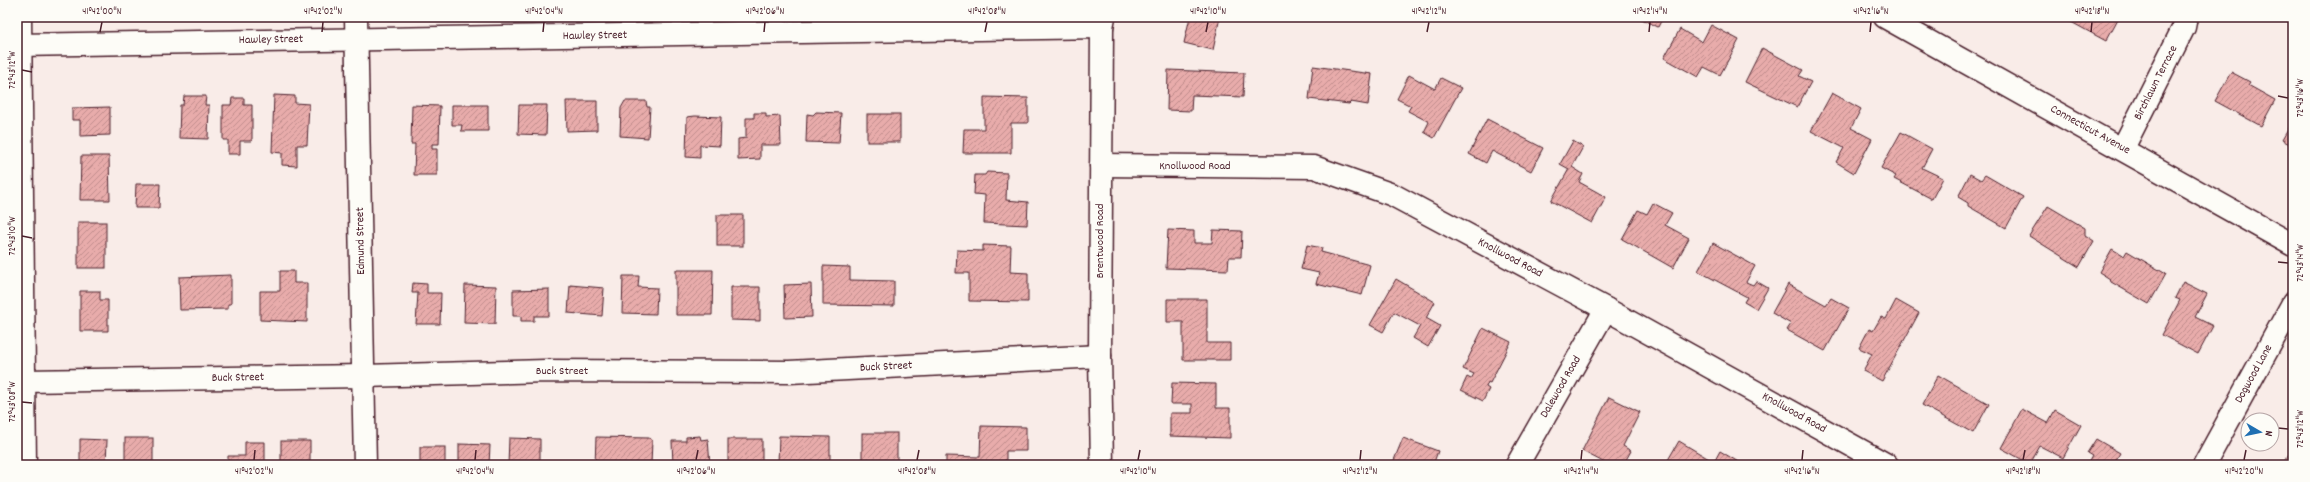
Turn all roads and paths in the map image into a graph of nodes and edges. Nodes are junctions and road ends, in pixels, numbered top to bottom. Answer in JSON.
{"nodes":[{"id":1,"x":20,"y":17,"type":"edge"},
{"id":2,"x":1885,"y":17,"type":"edge"},
{"id":3,"x":2186,"y":17,"type":"edge"},
{"id":4,"x":1103,"y":22,"type":"edge"},
{"id":5,"x":751,"y":26,"type":"edge"},
{"id":6,"x":356,"y":28,"type":"edge"},
{"id":7,"x":18,"y":45,"type":"edge"},
{"id":8,"x":2123,"y":148,"type":"junction"},
{"id":9,"x":1101,"y":165,"type":"junction"},
{"id":10,"x":2293,"y":245,"type":"edge"},
{"id":11,"x":2293,"y":303,"type":"edge"},
{"id":12,"x":1606,"y":309,"type":"junction"},
{"id":13,"x":1100,"y":356,"type":"junction"},
{"id":14,"x":364,"y":376,"type":"junction"},
{"id":15,"x":24,"y":381,"type":"junction"},
{"id":16,"x":25,"y":465,"type":"edge"},
{"id":17,"x":365,"y":465,"type":"edge"},
{"id":18,"x":1102,"y":465,"type":"edge"},
{"id":19,"x":1517,"y":465,"type":"edge"},
{"id":20,"x":1887,"y":465,"type":"edge"},
{"id":21,"x":2204,"y":465,"type":"edge"}],
"edges":[{"from":1,"to":7,"type":"street"},
{"from":2,"to":8,"type":"street","name":"Connecticut Avenue"},
{"from":3,"to":8,"type":"street","name":"Birchlawn Terrace"},
{"from":4,"to":5,"type":"street","name":"Hawley Street"},
{"from":4,"to":9,"type":"street","name":"Brentwood Road"},
{"from":5,"to":6,"type":"street","name":"Hawley Street"},
{"from":6,"to":7,"type":"street","name":"Hawley Street"},
{"from":6,"to":14,"type":"street","name":"Edmund Street"},
{"from":7,"to":15,"type":"street"},
{"from":8,"to":10,"type":"street","name":"Connecticut Avenue"},
{"from":9,"to":12,"type":"street","name":"Knollwood Road"},
{"from":9,"to":13,"type":"street","name":"Brentwood Road"},
{"from":11,"to":21,"type":"street","name":"Dogwood Lane"},
{"from":12,"to":19,"type":"street","name":"Dalewood Road"},
{"from":12,"to":20,"type":"street","name":"Knollwood Road"},
{"from":13,"to":14,"type":"street","name":"Buck Street"},
{"from":13,"to":18,"type":"street","name":"Brentwood Road"},
{"from":14,"to":15,"type":"street","name":"Buck Street"},
{"from":14,"to":17,"type":"street","name":"Edmund Street"},
{"from":15,"to":16,"type":"street"}]}
